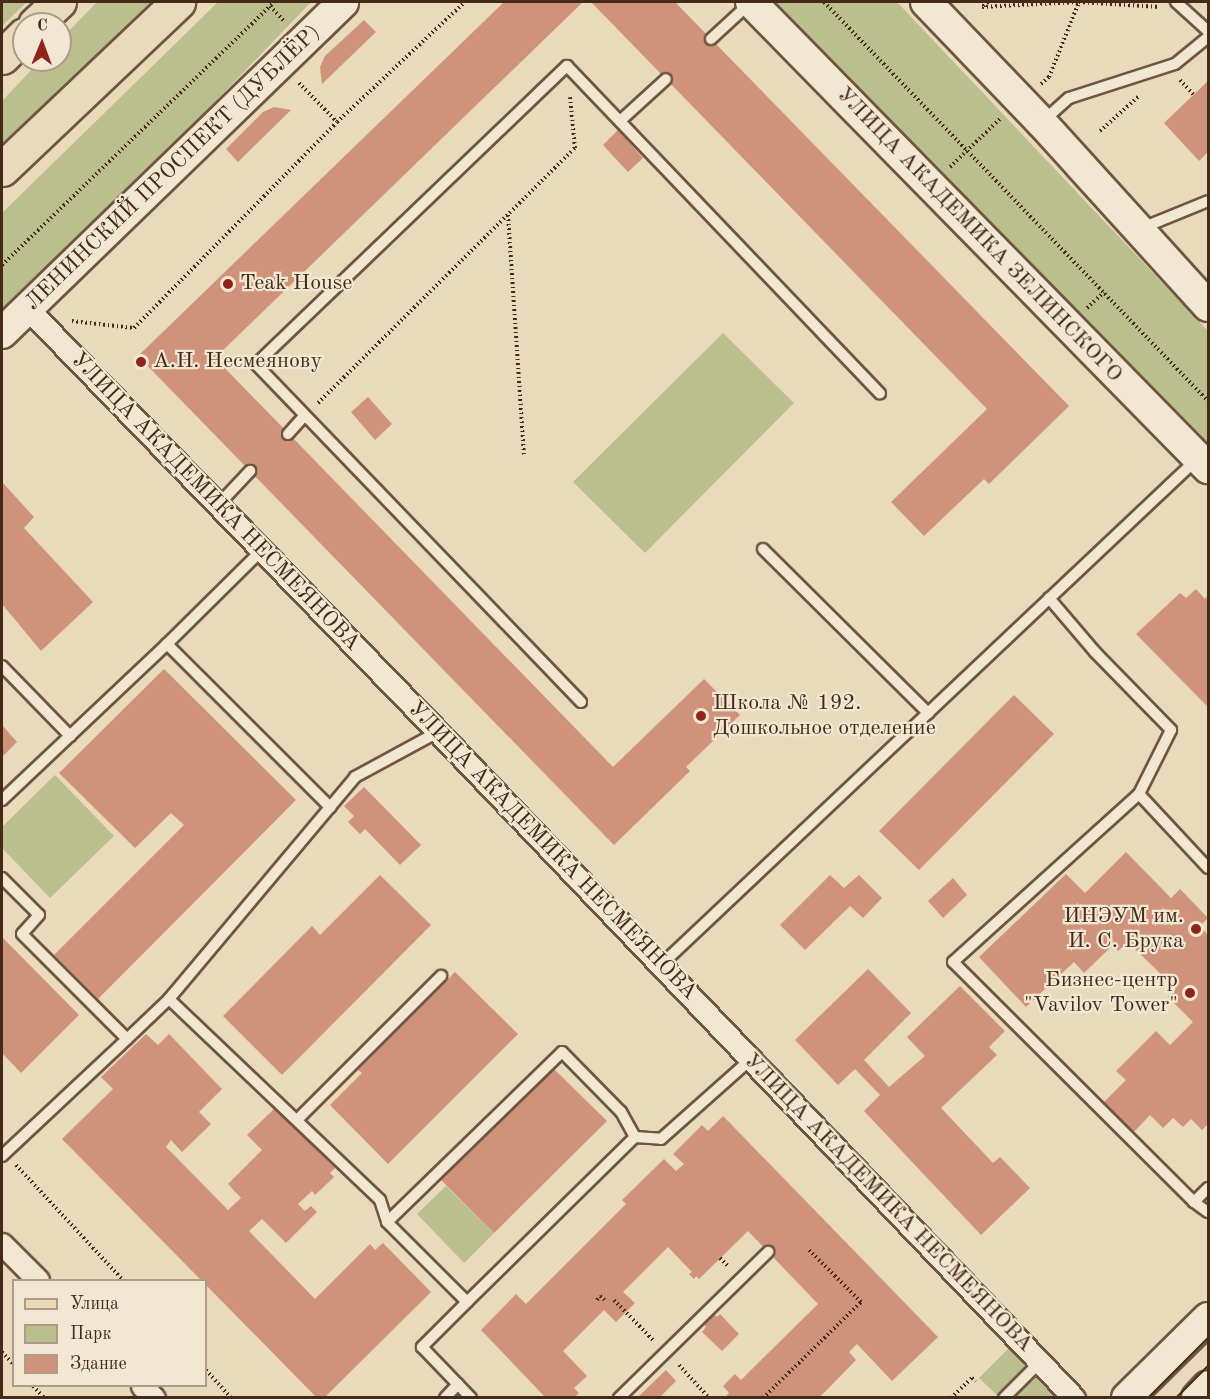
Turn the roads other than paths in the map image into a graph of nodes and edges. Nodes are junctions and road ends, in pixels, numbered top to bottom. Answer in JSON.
{"nodes":[{"id":1,"x":178,"y":2,"type":"edge"},
{"id":2,"x":343,"y":2,"type":"edge"},
{"id":3,"x":751,"y":2,"type":"edge"},
{"id":4,"x":926,"y":2,"type":"edge"},
{"id":5,"x":1180,"y":5,"type":"edge"},
{"id":6,"x":1209,"y":31,"type":"edge"},
{"id":7,"x":1209,"y":37,"type":"edge"},
{"id":8,"x":711,"y":39,"type":"dead end"},
{"id":9,"x":666,"y":79,"type":"dead end"},
{"id":10,"x":620,"y":121,"type":"junction"},
{"id":11,"x":1042,"y":123,"type":"junction"},
{"id":12,"x":2,"y":169,"type":"edge"},
{"id":13,"x":1209,"y":201,"type":"edge"},
{"id":14,"x":1139,"y":230,"type":"junction"},
{"id":15,"x":1209,"y":306,"type":"edge"},
{"id":16,"x":27,"y":308,"type":"junction"},
{"id":17,"x":2,"y":333,"type":"edge"},
{"id":18,"x":880,"y":393,"type":"dead end"},
{"id":19,"x":306,"y":416,"type":"junction"},
{"id":20,"x":288,"y":434,"type":"dead end"},
{"id":21,"x":1203,"y":463,"type":"edge"},
{"id":22,"x":250,"y":471,"type":"dead end"},
{"id":23,"x":218,"y":505,"type":"junction"},
{"id":24,"x":763,"y":549,"type":"dead end"},
{"id":25,"x":262,"y":550,"type":"junction"},
{"id":26,"x":1049,"y":598,"type":"junction"},
{"id":27,"x":167,"y":644,"type":"junction"},
{"id":28,"x":2,"y":666,"type":"edge"},
{"id":29,"x":581,"y":702,"type":"dead end"},
{"id":30,"x":928,"y":713,"type":"junction"},
{"id":31,"x":438,"y":732,"type":"junction"},
{"id":32,"x":70,"y":736,"type":"junction"},
{"id":33,"x":1139,"y":794,"type":"junction"},
{"id":34,"x":2,"y":800,"type":"edge"},
{"id":35,"x":330,"y":807,"type":"junction"},
{"id":36,"x":1209,"y":868,"type":"edge"},
{"id":37,"x":2,"y":878,"type":"edge"},
{"id":38,"x":661,"y":965,"type":"junction"},
{"id":39,"x":441,"y":976,"type":"dead end"},
{"id":40,"x":169,"y":999,"type":"junction"},
{"id":41,"x":127,"y":1039,"type":"junction"},
{"id":42,"x":751,"y":1059,"type":"junction"},
{"id":43,"x":297,"y":1120,"type":"junction"},
{"id":44,"x":635,"y":1137,"type":"junction"},
{"id":45,"x":3,"y":1154,"type":"edge"},
{"id":46,"x":1209,"y":1188,"type":"edge"},
{"id":47,"x":1194,"y":1202,"type":"junction"},
{"id":48,"x":1209,"y":1212,"type":"edge"},
{"id":49,"x":387,"y":1222,"type":"junction"},
{"id":50,"x":2,"y":1244,"type":"edge"},
{"id":51,"x":768,"y":1252,"type":"dead end"},
{"id":52,"x":36,"y":1279,"type":"edge"},
{"id":53,"x":467,"y":1302,"type":"junction"},
{"id":54,"x":1209,"y":1318,"type":"edge"},
{"id":55,"x":1040,"y":1362,"type":"junction"},
{"id":56,"x":458,"y":1384,"type":"junction"},
{"id":57,"x":1209,"y":1386,"type":"edge"},
{"id":58,"x":143,"y":1387,"type":"edge"},
{"id":59,"x":154,"y":1398,"type":"edge"},
{"id":60,"x":445,"y":1398,"type":"edge"},
{"id":61,"x":471,"y":1398,"type":"edge"},
{"id":62,"x":619,"y":1398,"type":"edge"},
{"id":63,"x":1004,"y":1398,"type":"edge"},
{"id":64,"x":1074,"y":1398,"type":"edge"},
{"id":65,"x":1127,"y":1398,"type":"edge"},
{"id":66,"x":1197,"y":1398,"type":"edge"}],
"edges":[{"from":1,"to":12,"type":"main road"},
{"from":2,"to":16,"type":"street","name":"ЛЕНИНСКИЙ ПРОСПЕКТ (ДУБЛЁР)"},
{"from":3,"to":8,"type":"lane"},
{"from":3,"to":21,"type":"street","name":"УЛИЦА АКАДЕМИКА ЗЕЛИНСКОГО"},
{"from":4,"to":11,"type":"street"},
{"from":5,"to":6,"type":"lane"},
{"from":7,"to":11,"type":"lane"},
{"from":9,"to":10,"type":"lane"},
{"from":10,"to":18,"type":"lane"},
{"from":10,"to":19,"type":"lane"},
{"from":11,"to":14,"type":"street"},
{"from":13,"to":14,"type":"lane"},
{"from":14,"to":15,"type":"street"},
{"from":16,"to":17,"type":"street","name":"ЛЕНИНСКИЙ ПРОСПЕКТ (ДУБЛЁР)"},
{"from":16,"to":23,"type":"street","name":"УЛИЦА АКАДЕМИКА НЕСМЕЯНОВА"},
{"from":19,"to":20,"type":"lane"},
{"from":19,"to":29,"type":"lane"},
{"from":21,"to":26,"type":"lane"},
{"from":22,"to":23,"type":"lane"},
{"from":23,"to":25,"type":"street","name":"УЛИЦА АКАДЕМИКА НЕСМЕЯНОВА"},
{"from":24,"to":30,"type":"lane"},
{"from":25,"to":27,"type":"lane"},
{"from":25,"to":31,"type":"street","name":"УЛИЦА АКАДЕМИКА НЕСМЕЯНОВА"},
{"from":26,"to":30,"type":"lane"},
{"from":26,"to":33,"type":"lane"},
{"from":27,"to":32,"type":"lane"},
{"from":27,"to":35,"type":"lane"},
{"from":28,"to":32,"type":"lane"},
{"from":30,"to":38,"type":"lane"},
{"from":31,"to":35,"type":"lane"},
{"from":31,"to":38,"type":"street","name":"УЛИЦА АКАДЕМИКА НЕСМЕЯНОВА"},
{"from":32,"to":34,"type":"lane"},
{"from":33,"to":36,"type":"lane"},
{"from":33,"to":47,"type":"lane"},
{"from":35,"to":40,"type":"lane"},
{"from":37,"to":41,"type":"lane"},
{"from":38,"to":42,"type":"street","name":"УЛИЦА АКАДЕМИКА НЕСМЕЯНОВА"},
{"from":39,"to":43,"type":"lane"},
{"from":40,"to":41,"type":"lane"},
{"from":40,"to":43,"type":"lane"},
{"from":41,"to":45,"type":"lane"},
{"from":42,"to":44,"type":"lane"},
{"from":42,"to":55,"type":"street","name":"УЛИЦА АКАДЕМИКА НЕСМЕЯНОВА"},
{"from":43,"to":49,"type":"lane"},
{"from":44,"to":49,"type":"lane"},
{"from":44,"to":53,"type":"lane"},
{"from":46,"to":47,"type":"lane"},
{"from":47,"to":48,"type":"lane"},
{"from":49,"to":53,"type":"lane"},
{"from":50,"to":52,"type":"street"},
{"from":51,"to":62,"type":"lane"},
{"from":53,"to":56,"type":"lane"},
{"from":54,"to":65,"type":"street"},
{"from":55,"to":63,"type":"lane"},
{"from":55,"to":64,"type":"street","name":"УЛИЦА АКАДЕМИКА НЕСМЕЯНОВА"},
{"from":56,"to":60,"type":"lane"},
{"from":56,"to":61,"type":"lane"},
{"from":57,"to":66,"type":"street"},
{"from":58,"to":59,"type":"street"}]}
